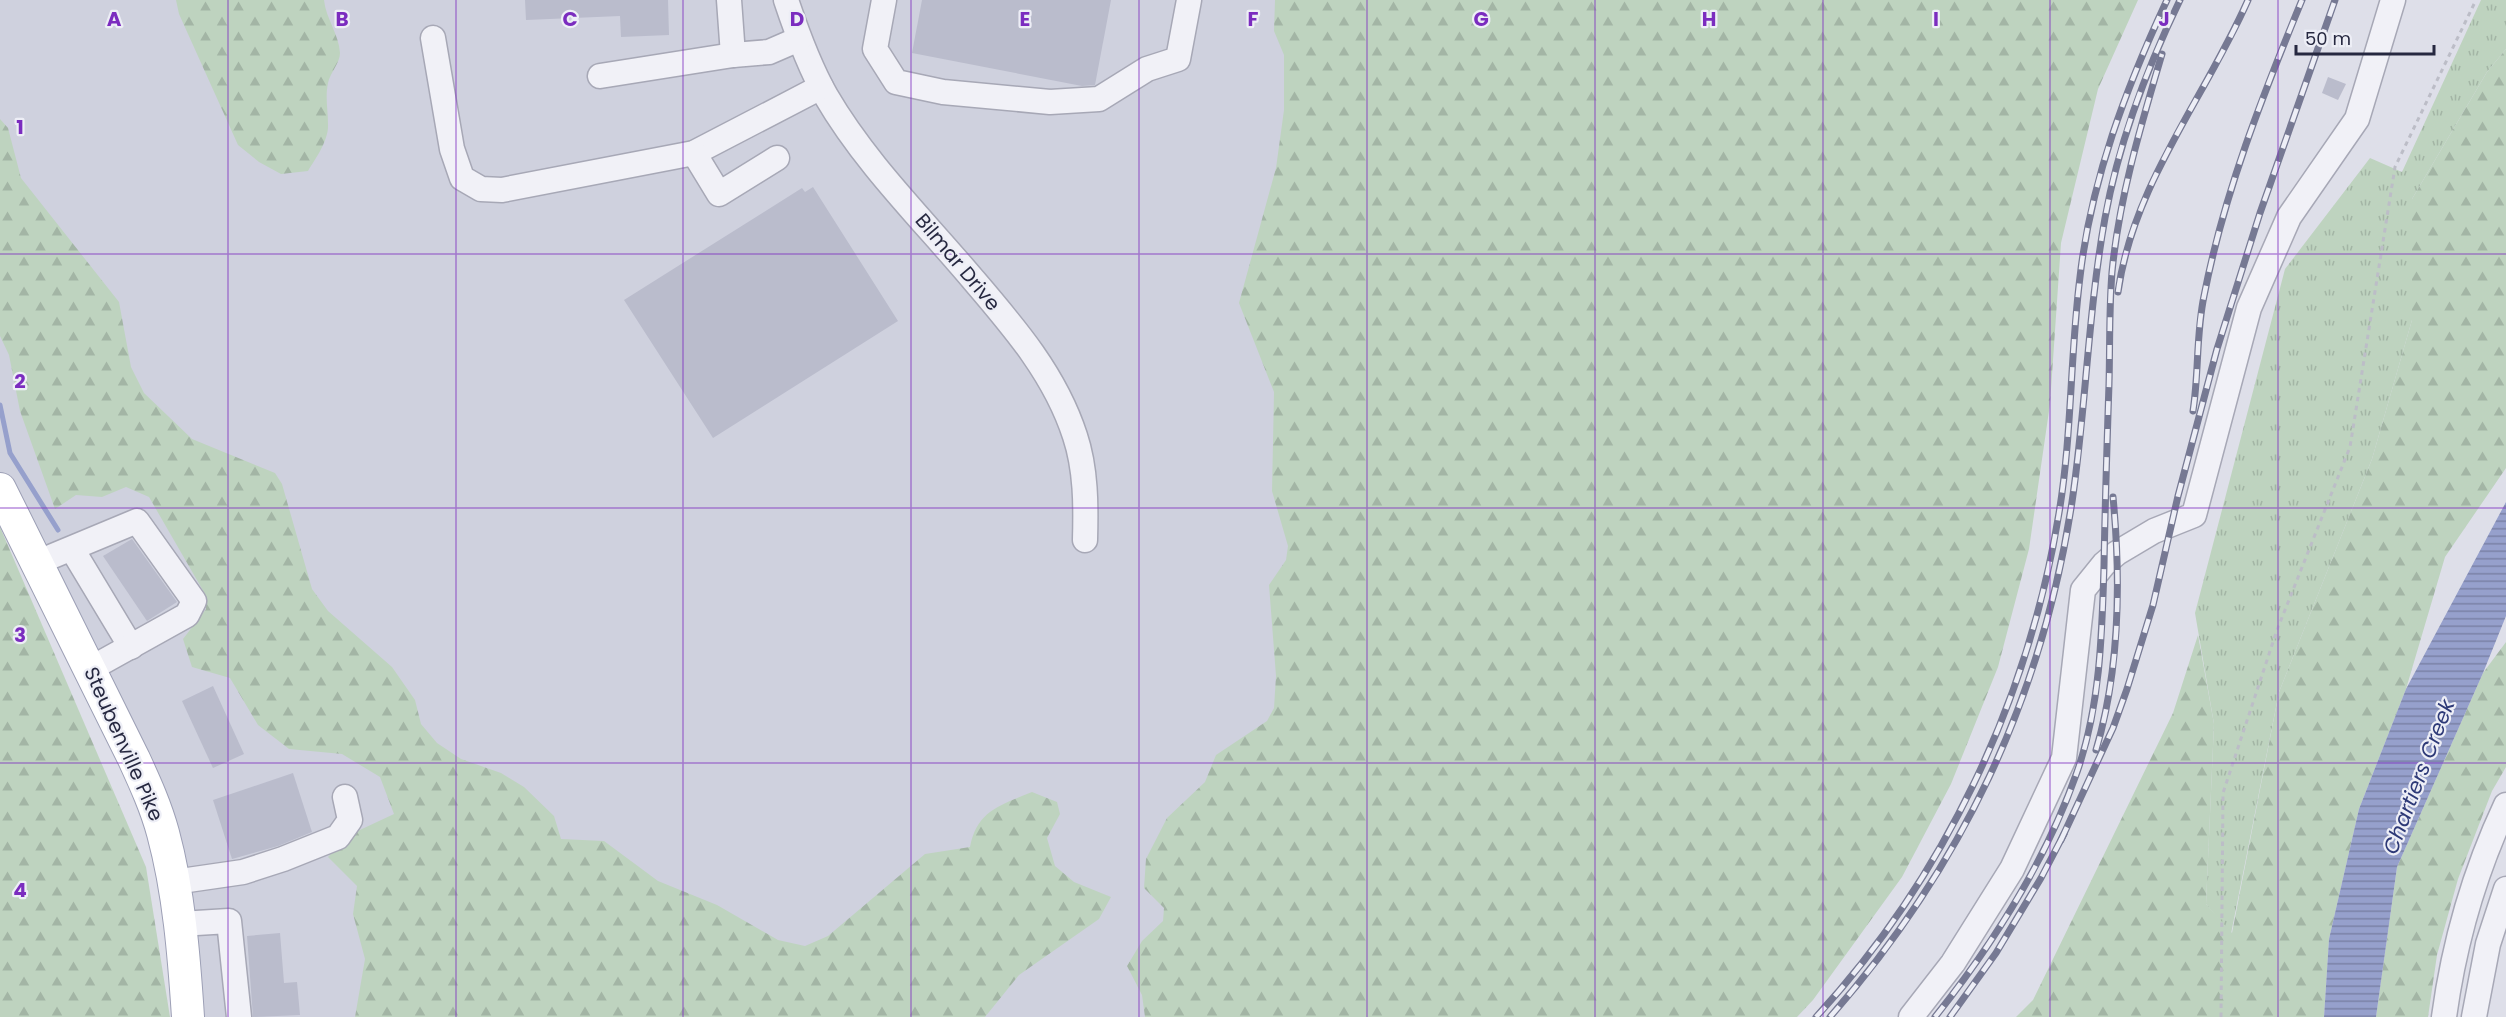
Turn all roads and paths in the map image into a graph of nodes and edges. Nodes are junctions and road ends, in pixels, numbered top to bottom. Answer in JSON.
{"nodes":[{"id":1,"x":729,"y":0,"type":"edge"},
{"id":2,"x":786,"y":0,"type":"edge"},
{"id":3,"x":884,"y":0,"type":"edge"},
{"id":4,"x":1190,"y":0,"type":"edge"},
{"id":5,"x":2393,"y":0,"type":"edge"},
{"id":6,"x":2476,"y":0,"type":"edge"},
{"id":7,"x":433,"y":38,"type":"dead end"},
{"id":8,"x":799,"y":39,"type":"junction"},
{"id":9,"x":733,"y":55,"type":"junction"},
{"id":10,"x":600,"y":76,"type":"dead end"},
{"id":11,"x":821,"y":87,"type":"junction"},
{"id":12,"x":694,"y":153,"type":"junction"},
{"id":13,"x":777,"y":158,"type":"dead end"},
{"id":14,"x":0,"y":489,"type":"edge"},
{"id":15,"x":1085,"y":540,"type":"dead end"},
{"id":16,"x":72,"y":549,"type":"junction"},
{"id":17,"x":36,"y":563,"type":"junction"},
{"id":18,"x":131,"y":647,"type":"junction"},
{"id":19,"x":90,"y":669,"type":"junction"},
{"id":20,"x":345,"y":797,"type":"dead end"},
{"id":21,"x":2506,"y":805,"type":"edge"},
{"id":22,"x":174,"y":882,"type":"junction"},
{"id":23,"x":2506,"y":889,"type":"edge"},
{"id":24,"x":180,"y":924,"type":"junction"},
{"id":25,"x":188,"y":1017,"type":"edge"},
{"id":26,"x":240,"y":1017,"type":"edge"},
{"id":27,"x":1911,"y":1017,"type":"edge"},
{"id":28,"x":2221,"y":1017,"type":"edge"},
{"id":29,"x":2444,"y":1017,"type":"edge"},
{"id":30,"x":2474,"y":1017,"type":"edge"}],
"edges":[{"from":1,"to":9,"type":"street"},
{"from":2,"to":8,"type":"street","name":"Bilmar Drive"},
{"from":3,"to":4,"type":"street"},
{"from":5,"to":27,"type":"street"},
{"from":6,"to":28,"type":"path"},
{"from":7,"to":12,"type":"street"},
{"from":8,"to":9,"type":"street"},
{"from":8,"to":11,"type":"street","name":"Bilmar Drive"},
{"from":9,"to":10,"type":"street"},
{"from":11,"to":12,"type":"street"},
{"from":11,"to":15,"type":"street","name":"Bilmar Drive"},
{"from":12,"to":13,"type":"street"},
{"from":14,"to":17,"type":"main road","name":"Steubenville Pike"},
{"from":16,"to":17,"type":"street"},
{"from":16,"to":18,"type":"street"},
{"from":16,"to":18,"type":"street"},
{"from":17,"to":19,"type":"main road","name":"Steubenville Pike"},
{"from":18,"to":19,"type":"street"},
{"from":19,"to":22,"type":"main road","name":"Steubenville Pike"},
{"from":20,"to":22,"type":"street"},
{"from":21,"to":29,"type":"street"},
{"from":22,"to":24,"type":"main road","name":"Steubenville Pike"},
{"from":23,"to":30,"type":"street"},
{"from":24,"to":25,"type":"main road","name":"Steubenville Pike"},
{"from":24,"to":26,"type":"street"}]}
